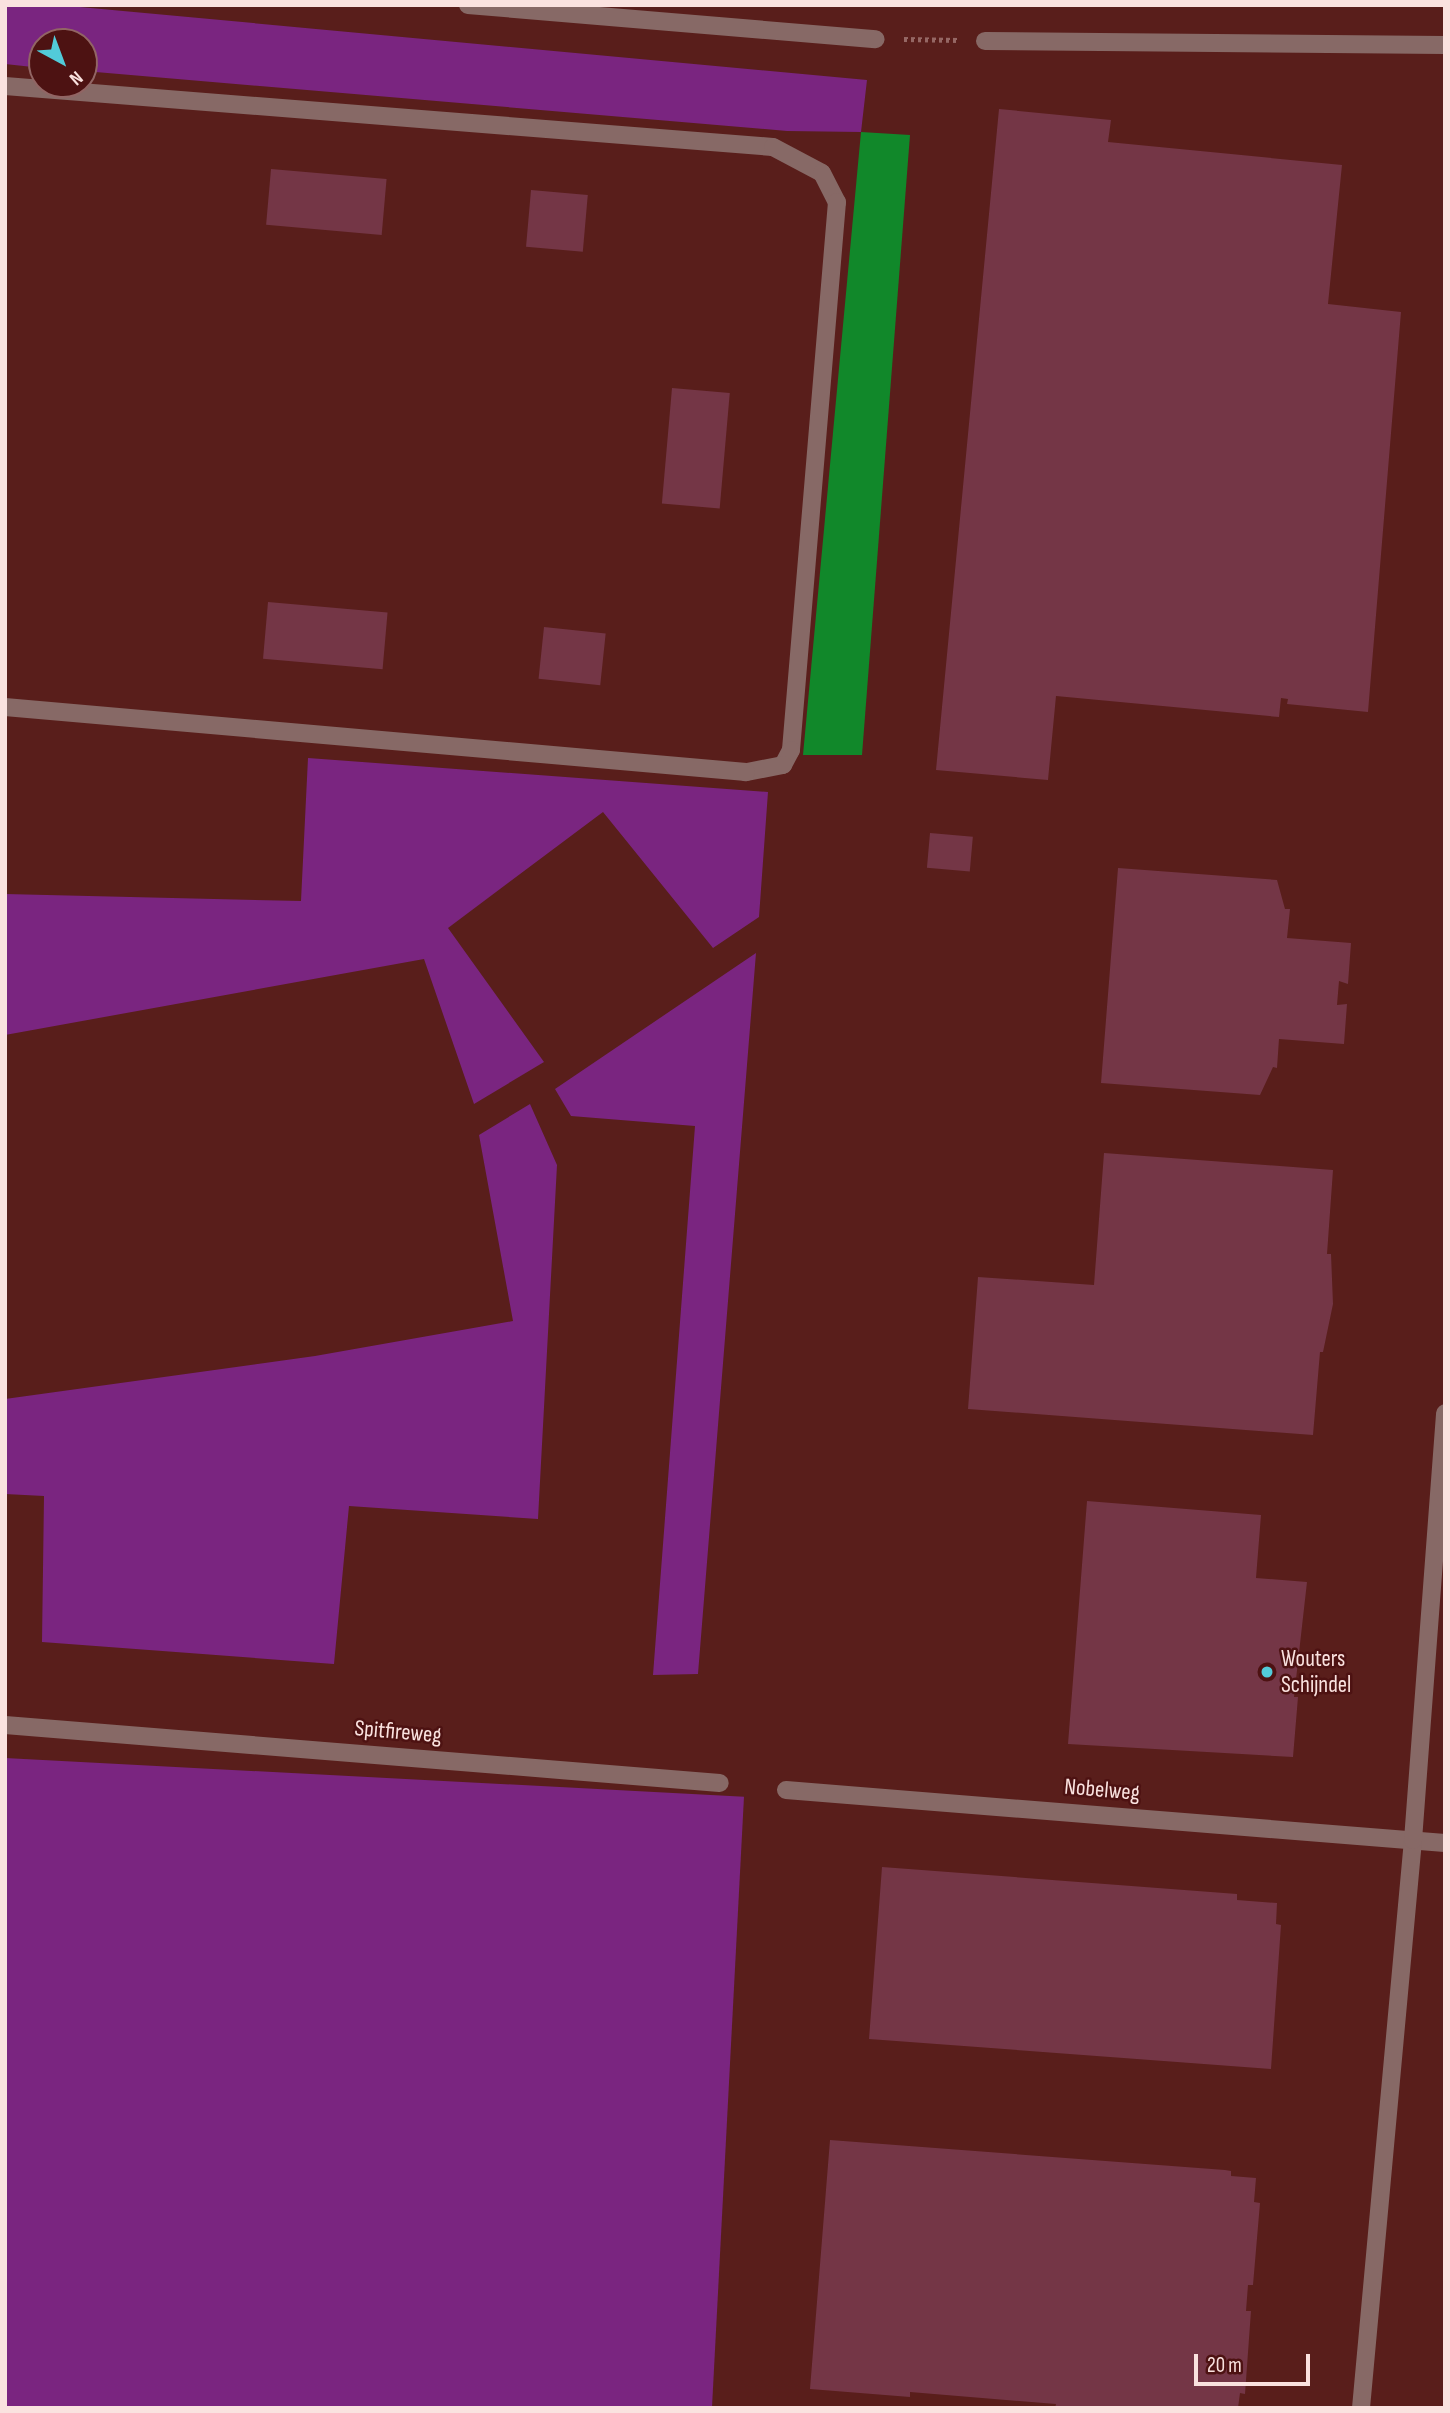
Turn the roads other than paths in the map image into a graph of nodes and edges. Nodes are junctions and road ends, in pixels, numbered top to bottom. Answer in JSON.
{"nodes":[{"id":1,"x":468,"y":5,"type":"edge"},
{"id":2,"x":876,"y":39,"type":"road end"},
{"id":3,"x":985,"y":41,"type":"road end"},
{"id":4,"x":1445,"y":45,"type":"edge"},
{"id":5,"x":5,"y":86,"type":"edge"},
{"id":6,"x":5,"y":707,"type":"edge"},
{"id":7,"x":1445,"y":1413,"type":"edge"},
{"id":8,"x":5,"y":1725,"type":"edge"},
{"id":9,"x":720,"y":1783,"type":"dead end"},
{"id":10,"x":786,"y":1790,"type":"dead end"},
{"id":11,"x":1413,"y":1840,"type":"junction"},
{"id":12,"x":1445,"y":1843,"type":"edge"},
{"id":13,"x":1362,"y":2408,"type":"edge"}],
"edges":[{"from":1,"to":2,"type":"street"},
{"from":3,"to":4,"type":"street"},
{"from":5,"to":6,"type":"street"},
{"from":7,"to":11,"type":"street"},
{"from":8,"to":9,"type":"street","name":"Spitfireweg"},
{"from":10,"to":11,"type":"street","name":"Nobelweg"},
{"from":11,"to":12,"type":"street","name":"Nobelweg"},
{"from":11,"to":13,"type":"street"}]}
